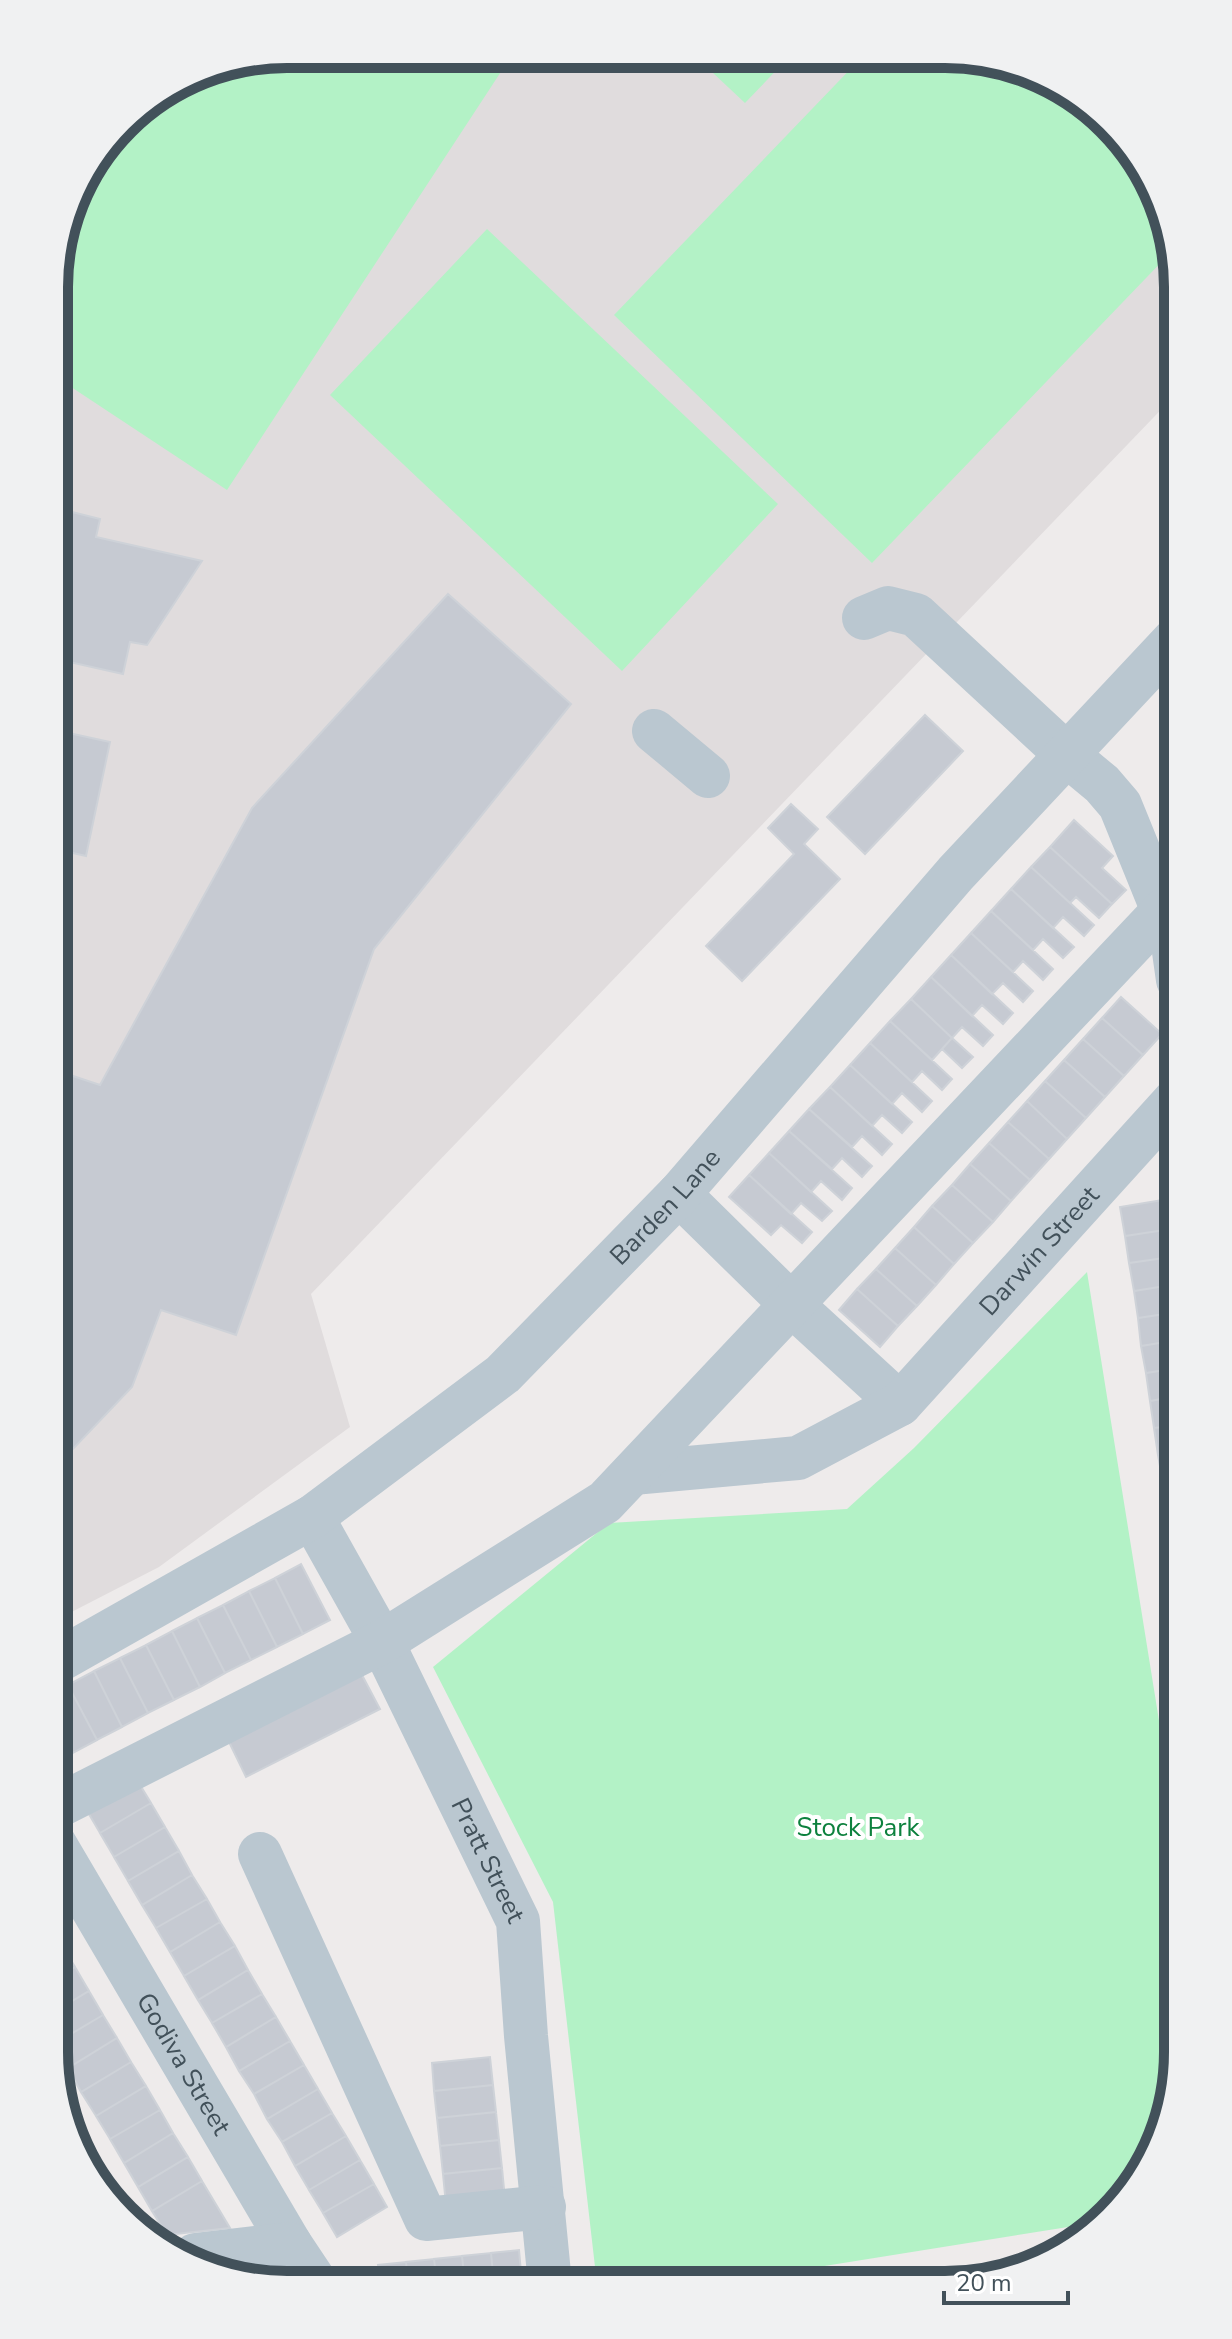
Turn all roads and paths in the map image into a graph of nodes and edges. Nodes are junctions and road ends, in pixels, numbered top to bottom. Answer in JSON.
{"nodes":[{"id":1,"x":864,"y":618,"type":"dead end"},
{"id":2,"x":1164,"y":651,"type":"edge"},
{"id":3,"x":654,"y":731,"type":"dead end"},
{"id":4,"x":1067,"y":755,"type":"junction"},
{"id":5,"x":708,"y":776,"type":"dead end"},
{"id":6,"x":1163,"y":911,"type":"joint"},
{"id":7,"x":1164,"y":1112,"type":"edge"},
{"id":8,"x":679,"y":1194,"type":"junction"},
{"id":9,"x":791,"y":1304,"type":"junction"},
{"id":10,"x":900,"y":1404,"type":"junction"},
{"id":11,"x":633,"y":1473,"type":"junction"},
{"id":12,"x":312,"y":1517,"type":"junction"},
{"id":13,"x":382,"y":1642,"type":"junction"},
{"id":14,"x":68,"y":1655,"type":"edge"},
{"id":15,"x":68,"y":1801,"type":"edge"},
{"id":16,"x":260,"y":1854,"type":"dead end"},
{"id":17,"x":68,"y":1867,"type":"edge"},
{"id":18,"x":544,"y":2207,"type":"junction"},
{"id":19,"x":290,"y":2244,"type":"junction"},
{"id":20,"x":203,"y":2254,"type":"edge"},
{"id":21,"x":308,"y":2271,"type":"edge"},
{"id":22,"x":549,"y":2271,"type":"edge"}],
"edges":[{"from":1,"to":4,"type":"street"},
{"from":2,"to":4,"type":"street","name":"Barden Lane"},
{"from":3,"to":5,"type":"street"},
{"from":4,"to":6,"type":"street"},
{"from":4,"to":8,"type":"street","name":"Barden Lane"},
{"from":6,"to":9,"type":"street"},
{"from":7,"to":10,"type":"street","name":"Darwin Street"},
{"from":8,"to":9,"type":"street"},
{"from":8,"to":12,"type":"street","name":"Barden Lane"},
{"from":9,"to":10,"type":"street"},
{"from":9,"to":11,"type":"street"},
{"from":10,"to":11,"type":"street","name":"Darwin Street"},
{"from":11,"to":13,"type":"street"},
{"from":12,"to":13,"type":"street","name":"Pratt Street"},
{"from":12,"to":14,"type":"street","name":"Barden Lane"},
{"from":13,"to":15,"type":"street"},
{"from":13,"to":18,"type":"street","name":"Pratt Street"},
{"from":16,"to":18,"type":"street"},
{"from":17,"to":19,"type":"street","name":"Godiva Street"},
{"from":18,"to":22,"type":"street","name":"Pratt Street"},
{"from":19,"to":20,"type":"street"},
{"from":19,"to":21,"type":"street","name":"Godiva Street"}]}
